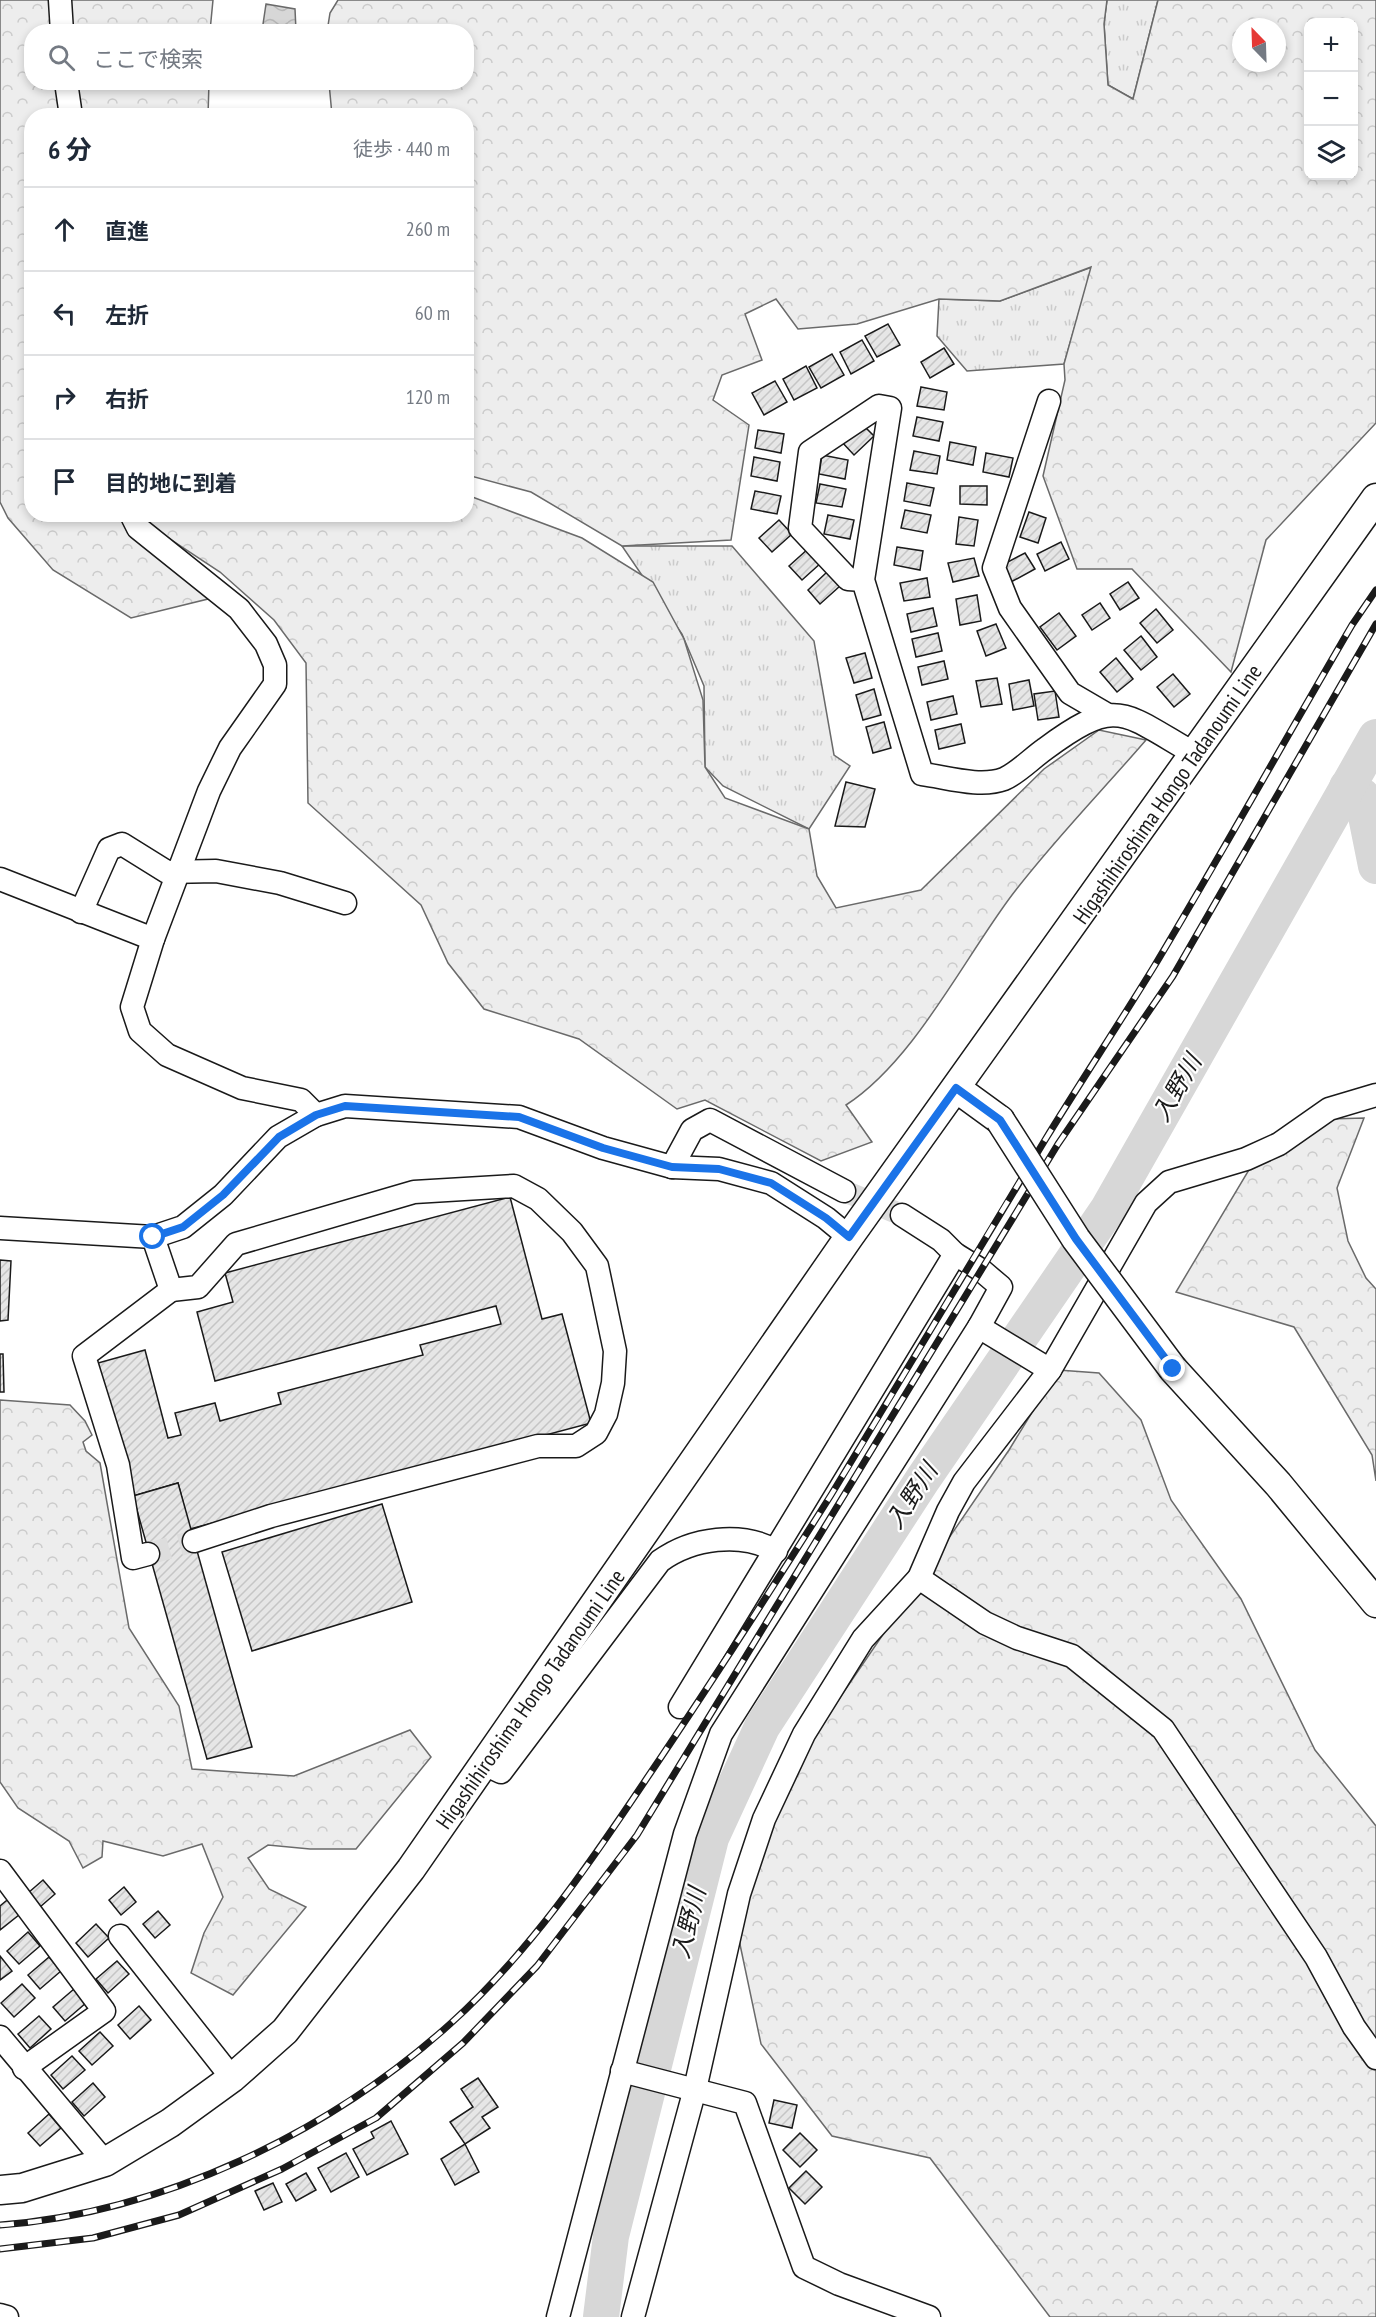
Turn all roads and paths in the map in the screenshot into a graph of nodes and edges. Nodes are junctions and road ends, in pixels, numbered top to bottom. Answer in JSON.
{"nodes":[{"id":1,"x":60,"y":0,"type":"edge"},
{"id":2,"x":62,"y":24,"type":"edge"},
{"id":3,"x":67,"y":90,"type":"edge"},
{"id":4,"x":70,"y":108,"type":"edge"},
{"id":5,"x":1049,"y":401,"type":"dead end"},
{"id":6,"x":1376,"y":498,"type":"edge"},
{"id":7,"x":135,"y":522,"type":"edge"},
{"id":8,"x":863,"y":580,"type":"junction"},
{"id":9,"x":1106,"y":714,"type":"junction"},
{"id":10,"x":1195,"y":754,"type":"junction"},
{"id":11,"x":178,"y":872,"type":"junction"},
{"id":12,"x":0,"y":879,"type":"edge"},
{"id":13,"x":345,"y":903,"type":"dead end"},
{"id":14,"x":81,"y":912,"type":"junction"},
{"id":15,"x":153,"y":939,"type":"junction"},
{"id":16,"x":956,"y":1088,"type":"junction"},
{"id":17,"x":1376,"y":1095,"type":"edge"},
{"id":18,"x":316,"y":1115,"type":"junction"},
{"id":19,"x":672,"y":1167,"type":"junction"},
{"id":20,"x":844,"y":1191,"type":"tunnel mouth"},
{"id":21,"x":902,"y":1215,"type":"tunnel mouth"},
{"id":22,"x":0,"y":1228,"type":"edge"},
{"id":23,"x":153,"y":1237,"type":"junction"},
{"id":24,"x":849,"y":1237,"type":"junction"},
{"id":25,"x":955,"y":1254,"type":"junction"},
{"id":26,"x":171,"y":1290,"type":"junction"},
{"id":27,"x":986,"y":1331,"type":"junction"},
{"id":28,"x":1045,"y":1367,"type":"junction"},
{"id":29,"x":194,"y":1541,"type":"tunnel mouth"},
{"id":30,"x":776,"y":1551,"type":"junction"},
{"id":31,"x":148,"y":1554,"type":"dead end"},
{"id":32,"x":919,"y":1578,"type":"junction"},
{"id":33,"x":1376,"y":1603,"type":"edge"},
{"id":34,"x":680,"y":1707,"type":"dead end"},
{"id":35,"x":484,"y":1764,"type":"junction"},
{"id":36,"x":0,"y":1871,"type":"edge"},
{"id":37,"x":120,"y":1936,"type":"dead end"},
{"id":38,"x":0,"y":2037,"type":"edge"},
{"id":39,"x":1376,"y":2058,"type":"edge"},
{"id":40,"x":24,"y":2068,"type":"junction"},
{"id":41,"x":622,"y":2071,"type":"junction"},
{"id":42,"x":232,"y":2078,"type":"junction"},
{"id":43,"x":691,"y":2088,"type":"junction"},
{"id":44,"x":105,"y":2162,"type":"junction"},
{"id":45,"x":0,"y":2190,"type":"edge"},
{"id":46,"x":0,"y":2314,"type":"edge"},
{"id":47,"x":7,"y":2317,"type":"edge"},
{"id":48,"x":558,"y":2317,"type":"edge"},
{"id":49,"x":633,"y":2317,"type":"edge"},
{"id":50,"x":929,"y":2317,"type":"edge"}],
"edges":[{"from":1,"to":2,"type":"street"},
{"from":3,"to":4,"type":"street"},
{"from":5,"to":9,"type":"street"},
{"from":6,"to":10,"type":"main road","name":"Higashihiroshima Hongo Tadanoumi Line"},
{"from":7,"to":11,"type":"street"},
{"from":8,"to":8,"type":"street"},
{"from":8,"to":9,"type":"street"},
{"from":9,"to":10,"type":"street"},
{"from":10,"to":16,"type":"main road","name":"Higashihiroshima Hongo Tadanoumi Line"},
{"from":11,"to":13,"type":"street"},
{"from":11,"to":14,"type":"street"},
{"from":11,"to":15,"type":"street"},
{"from":12,"to":14,"type":"street"},
{"from":14,"to":15,"type":"street"},
{"from":15,"to":18,"type":"street"},
{"from":16,"to":24,"type":"main road","name":"Higashihiroshima Hongo Tadanoumi Line"},
{"from":16,"to":33,"type":"main road","bridge":true},
{"from":17,"to":28,"type":"street"},
{"from":18,"to":19,"type":"street"},
{"from":18,"to":23,"type":"street"},
{"from":19,"to":20,"type":"street"},
{"from":19,"to":24,"type":"street"},
{"from":21,"to":25,"type":"street"},
{"from":22,"to":23,"type":"street"},
{"from":23,"to":26,"type":"street"},
{"from":24,"to":35,"type":"main road","name":"Higashihiroshima Hongo Tadanoumi Line"},
{"from":25,"to":27,"type":"street"},
{"from":25,"to":30,"type":"street"},
{"from":26,"to":29,"type":"street"},
{"from":26,"to":31,"type":"street"},
{"from":27,"to":28,"type":"street"},
{"from":27,"to":41,"type":"street"},
{"from":28,"to":32,"type":"street"},
{"from":30,"to":34,"type":"street"},
{"from":30,"to":35,"type":"street"},
{"from":32,"to":39,"type":"street"},
{"from":32,"to":43,"type":"street"},
{"from":35,"to":42,"type":"main road","name":"Higashihiroshima Hongo Tadanoumi Line"},
{"from":36,"to":40,"type":"street"},
{"from":37,"to":42,"type":"street"},
{"from":38,"to":40,"type":"street"},
{"from":40,"to":44,"type":"street"},
{"from":41,"to":43,"type":"street"},
{"from":41,"to":48,"type":"street"},
{"from":42,"to":44,"type":"main road","name":"Higashihiroshima Hongo Tadanoumi Line"},
{"from":43,"to":49,"type":"street"},
{"from":43,"to":50,"type":"street"},
{"from":44,"to":45,"type":"main road","name":"Higashihiroshima Hongo Tadanoumi Line"},
{"from":46,"to":47,"type":"street"}]}
